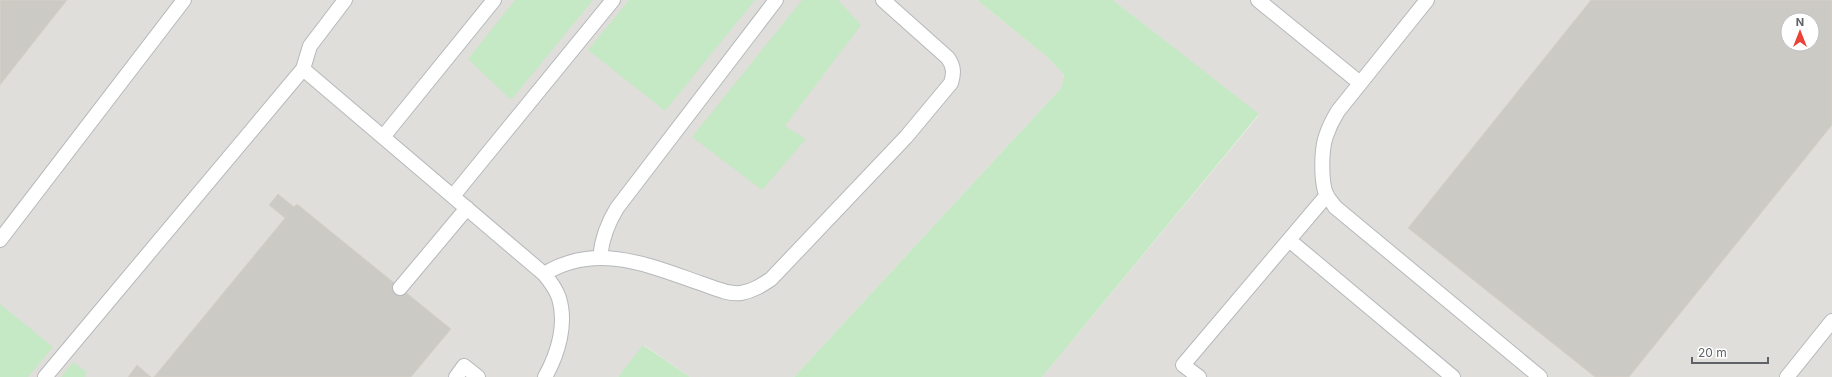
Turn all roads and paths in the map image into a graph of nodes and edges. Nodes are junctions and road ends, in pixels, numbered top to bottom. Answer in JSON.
{"nodes":[{"id":1,"x":184,"y":0,"type":"edge"},
{"id":2,"x":345,"y":0,"type":"edge"},
{"id":3,"x":494,"y":0,"type":"edge"},
{"id":4,"x":613,"y":0,"type":"edge"},
{"id":5,"x":776,"y":0,"type":"edge"},
{"id":6,"x":883,"y":0,"type":"edge"},
{"id":7,"x":1258,"y":0,"type":"edge"},
{"id":8,"x":1427,"y":0,"type":"edge"},
{"id":9,"x":303,"y":70,"type":"junction"},
{"id":10,"x":1360,"y":83,"type":"junction"},
{"id":11,"x":383,"y":137,"type":"junction"},
{"id":12,"x":1326,"y":195,"type":"junction"},
{"id":13,"x":453,"y":196,"type":"junction"},
{"id":14,"x":467,"y":208,"type":"junction"},
{"id":15,"x":0,"y":240,"type":"edge"},
{"id":16,"x":1289,"y":240,"type":"junction"},
{"id":17,"x":600,"y":257,"type":"junction"},
{"id":18,"x":544,"y":274,"type":"junction"},
{"id":19,"x":400,"y":288,"type":"dead end"},
{"id":20,"x":1832,"y":321,"type":"edge"},
{"id":21,"x":45,"y":377,"type":"edge"},
{"id":22,"x":456,"y":377,"type":"edge"},
{"id":23,"x":478,"y":377,"type":"edge"},
{"id":24,"x":545,"y":377,"type":"edge"},
{"id":25,"x":1198,"y":377,"type":"edge"},
{"id":26,"x":1453,"y":377,"type":"edge"},
{"id":27,"x":1540,"y":377,"type":"edge"},
{"id":28,"x":1787,"y":377,"type":"edge"}],
"edges":[{"from":1,"to":15,"type":"lane"},
{"from":2,"to":9,"type":"lane"},
{"from":3,"to":11,"type":"lane"},
{"from":4,"to":13,"type":"lane"},
{"from":5,"to":17,"type":"lane"},
{"from":6,"to":17,"type":"lane"},
{"from":7,"to":10,"type":"lane"},
{"from":8,"to":10,"type":"lane"},
{"from":9,"to":11,"type":"lane"},
{"from":9,"to":21,"type":"lane"},
{"from":10,"to":12,"type":"lane"},
{"from":11,"to":13,"type":"lane"},
{"from":12,"to":16,"type":"lane"},
{"from":12,"to":27,"type":"lane"},
{"from":13,"to":14,"type":"lane"},
{"from":14,"to":18,"type":"lane"},
{"from":14,"to":19,"type":"lane"},
{"from":16,"to":25,"type":"lane"},
{"from":16,"to":26,"type":"lane"},
{"from":17,"to":18,"type":"lane"},
{"from":18,"to":24,"type":"lane"},
{"from":20,"to":28,"type":"lane"},
{"from":22,"to":23,"type":"lane"}]}
